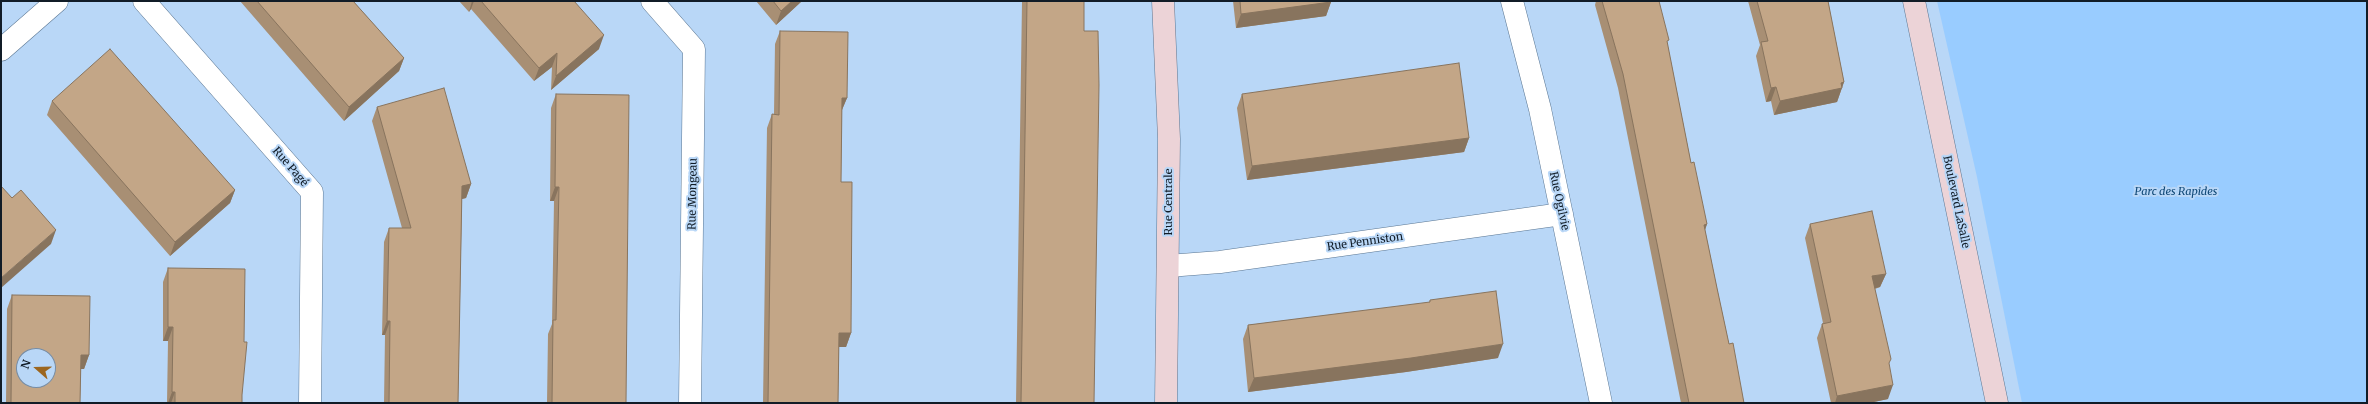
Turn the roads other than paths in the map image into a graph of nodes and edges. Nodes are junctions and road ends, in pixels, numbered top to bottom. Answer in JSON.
{"nodes":[{"id":1,"x":57,"y":1,"type":"edge"},
{"id":2,"x":144,"y":1,"type":"edge"},
{"id":3,"x":652,"y":1,"type":"edge"},
{"id":4,"x":1163,"y":1,"type":"edge"},
{"id":5,"x":1512,"y":1,"type":"edge"},
{"id":6,"x":1914,"y":1,"type":"edge"},
{"id":7,"x":1,"y":50,"type":"edge"},
{"id":8,"x":1562,"y":214,"type":"junction"},
{"id":9,"x":1168,"y":266,"type":"junction"},
{"id":10,"x":310,"y":403,"type":"edge"},
{"id":11,"x":690,"y":403,"type":"edge"},
{"id":12,"x":1166,"y":403,"type":"edge"},
{"id":13,"x":1601,"y":403,"type":"edge"},
{"id":14,"x":1997,"y":403,"type":"edge"}],
"edges":[{"from":1,"to":7,"type":"street"},
{"from":2,"to":10,"type":"street","name":"Rue Pagé"},
{"from":3,"to":11,"type":"street","name":"Rue Mongeau"},
{"from":4,"to":9,"type":"main road","name":"Rue Centrale"},
{"from":5,"to":8,"type":"street","name":"Rue Ogilvie"},
{"from":6,"to":14,"type":"main road","name":"Boulevard LaSalle"},
{"from":8,"to":9,"type":"street","name":"Rue Penniston"},
{"from":8,"to":13,"type":"street","name":"Rue Ogilvie"},
{"from":9,"to":12,"type":"main road","name":"Rue Centrale"}]}
